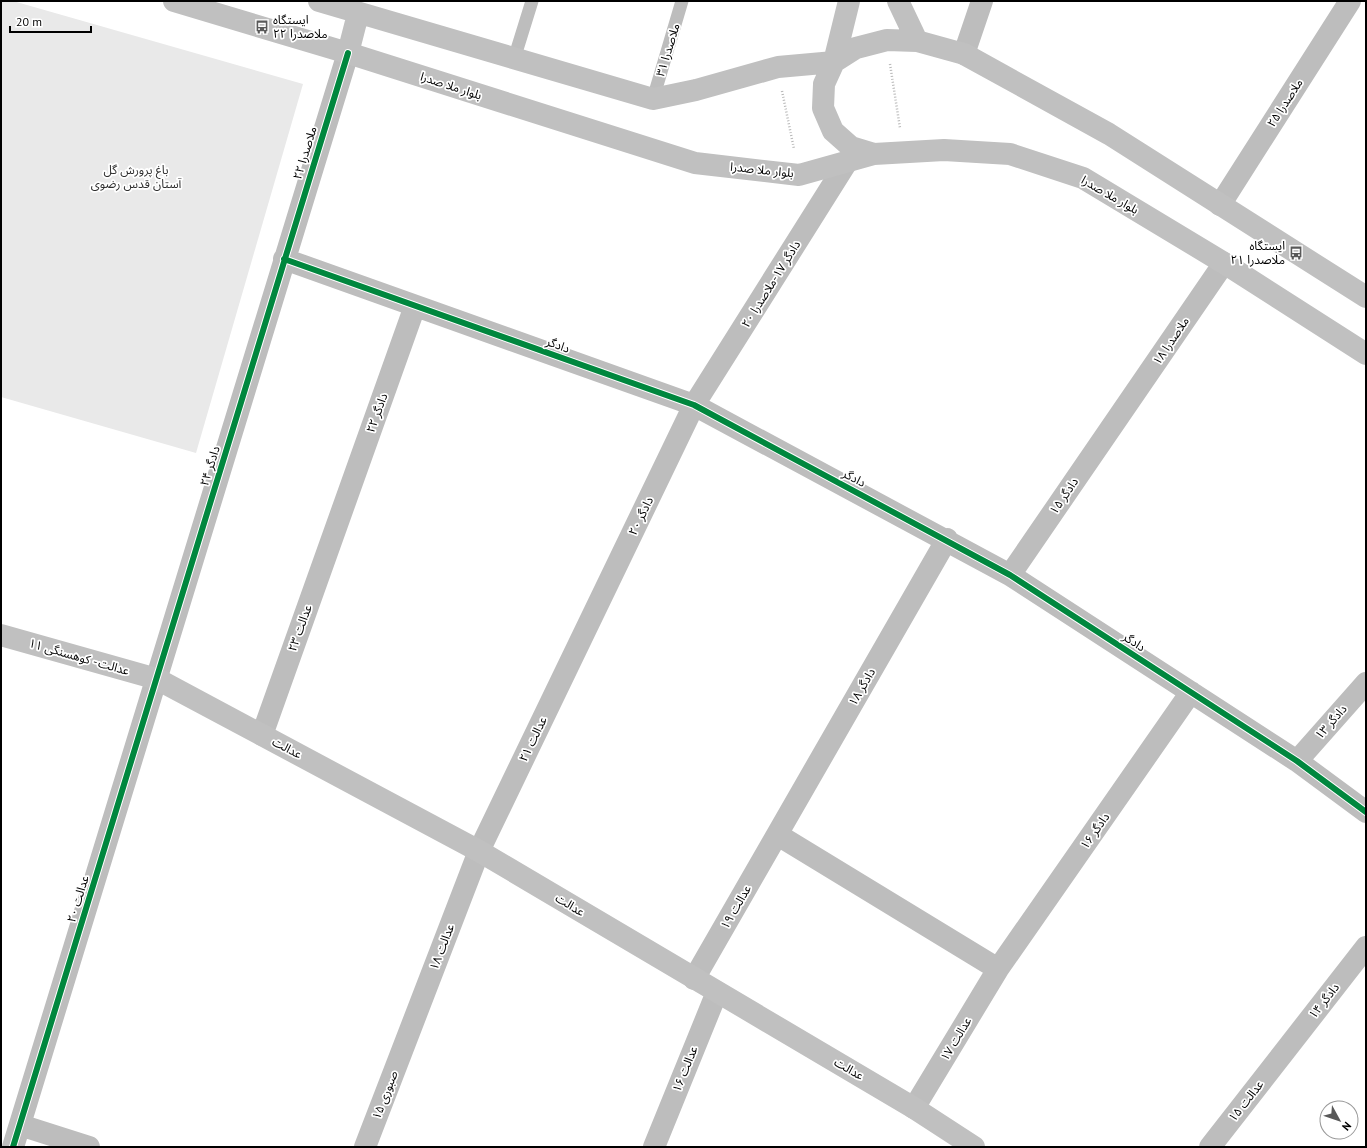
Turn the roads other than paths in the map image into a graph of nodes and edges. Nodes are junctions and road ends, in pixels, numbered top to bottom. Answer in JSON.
{"nodes":[{"id":1,"x":174,"y":1,"type":"edge"},
{"id":2,"x":319,"y":1,"type":"edge"},
{"id":3,"x":532,"y":1,"type":"edge"},
{"id":4,"x":682,"y":1,"type":"edge"},
{"id":5,"x":849,"y":1,"type":"edge"},
{"id":6,"x":898,"y":1,"type":"edge"},
{"id":7,"x":982,"y":1,"type":"edge"},
{"id":8,"x":1350,"y":1,"type":"edge"},
{"id":9,"x":360,"y":7,"type":"edge"},
{"id":10,"x":917,"y":41,"type":"junction"},
{"id":11,"x":348,"y":53,"type":"junction"},
{"id":12,"x":964,"y":54,"type":"junction"},
{"id":13,"x":514,"y":59,"type":"junction"},
{"id":14,"x":834,"y":62,"type":"junction"},
{"id":15,"x":653,"y":99,"type":"junction"},
{"id":16,"x":874,"y":154,"type":"junction"},
{"id":17,"x":847,"y":162,"type":"junction"},
{"id":18,"x":1220,"y":204,"type":"junction"},
{"id":19,"x":284,"y":259,"type":"junction"},
{"id":20,"x":1224,"y":263,"type":"junction"},
{"id":21,"x":1366,"y":298,"type":"edge"},
{"id":22,"x":415,"y":306,"type":"junction"},
{"id":23,"x":1366,"y":354,"type":"edge"},
{"id":24,"x":694,"y":405,"type":"junction"},
{"id":25,"x":1118,"y":418,"type":"joint"},
{"id":26,"x":339,"y":521,"type":"joint"},
{"id":27,"x":947,"y":539,"type":"junction"},
{"id":28,"x":1010,"y":575,"type":"junction"},
{"id":29,"x":587,"y":627,"type":"joint"},
{"id":30,"x":1,"y":635,"type":"edge"},
{"id":31,"x":157,"y":679,"type":"junction"},
{"id":32,"x":1366,"y":683,"type":"edge"},
{"id":33,"x":1191,"y":692,"type":"junction"},
{"id":34,"x":262,"y":735,"type":"junction"},
{"id":35,"x":1297,"y":761,"type":"junction"},
{"id":36,"x":1366,"y":812,"type":"edge"},
{"id":37,"x":778,"y":835,"type":"junction"},
{"id":38,"x":479,"y":851,"type":"junction"},
{"id":39,"x":1366,"y":947,"type":"edge"},
{"id":40,"x":998,"y":970,"type":"junction"},
{"id":41,"x":694,"y":979,"type":"junction"},
{"id":42,"x":717,"y":992,"type":"junction"},
{"id":43,"x":405,"y":1044,"type":"joint"},
{"id":44,"x":1282,"y":1055,"type":"joint"},
{"id":45,"x":914,"y":1108,"type":"junction"},
{"id":46,"x":20,"y":1125,"type":"junction"},
{"id":47,"x":13,"y":1147,"type":"edge"},
{"id":48,"x":89,"y":1147,"type":"edge"},
{"id":49,"x":365,"y":1147,"type":"edge"},
{"id":50,"x":654,"y":1147,"type":"edge"},
{"id":51,"x":974,"y":1147,"type":"edge"},
{"id":52,"x":1210,"y":1147,"type":"edge"}],
"edges":[{"from":1,"to":11,"type":"main road","name":"بلوار ملا صدرا"},
{"from":2,"to":9,"type":"main road"},
{"from":3,"to":13,"type":"lane"},
{"from":4,"to":15,"type":"lane","name":"ملاصدرا ۳۱"},
{"from":5,"to":14,"type":"main road"},
{"from":6,"to":10,"type":"main road"},
{"from":7,"to":12,"type":"street"},
{"from":8,"to":18,"type":"street","name":"ملاصدرا ۲۵"},
{"from":9,"to":11,"type":"main road"},
{"from":9,"to":13,"type":"main road"},
{"from":10,"to":12,"type":"main road"},
{"from":10,"to":14,"type":"main road"},
{"from":11,"to":17,"type":"main road","name":"بلوار ملا صدرا"},
{"from":11,"to":19,"type":"street","name":"ملاصدرا ۲۲"},
{"from":12,"to":18,"type":"main road"},
{"from":13,"to":15,"type":"main road"},
{"from":14,"to":15,"type":"main road"},
{"from":14,"to":16,"type":"main road"},
{"from":16,"to":17,"type":"main road","name":"بلوار ملا صدرا"},
{"from":16,"to":20,"type":"main road","name":"بلوار ملا صدرا"},
{"from":17,"to":24,"type":"street","name":"دادگر ۱۷-ملاصدرا ۲۰"},
{"from":18,"to":21,"type":"main road"},
{"from":19,"to":22,"type":"street","name":"دادگر"},
{"from":19,"to":31,"type":"street","name":"دادگر ۲۴"},
{"from":20,"to":23,"type":"main road","name":"بلوار ملا صدرا"},
{"from":20,"to":25,"type":"street","name":"ملاصدرا ۱۸"},
{"from":22,"to":24,"type":"street","name":"دادگر"},
{"from":22,"to":26,"type":"street","name":"دادگر ۲۲"},
{"from":24,"to":27,"type":"street","name":"دادگر"},
{"from":24,"to":29,"type":"street","name":"دادگر ۲۰"},
{"from":25,"to":28,"type":"street","name":"دادگر ۱۵"},
{"from":26,"to":34,"type":"street","name":"عدالت ۲۳"},
{"from":27,"to":28,"type":"street","name":"دادگر"},
{"from":27,"to":37,"type":"street","name":"دادگر ۱۸"},
{"from":28,"to":33,"type":"street","name":"دادگر"},
{"from":29,"to":38,"type":"street","name":"عدالت ۲۱"},
{"from":30,"to":31,"type":"main road","name":"عدالت - کوهسنگی ۱۱"},
{"from":31,"to":34,"type":"main road","name":"عدالت"},
{"from":31,"to":46,"type":"street","name":"عدالت ۲۰"},
{"from":32,"to":35,"type":"street","name":"دادگر ۱۳"},
{"from":33,"to":35,"type":"street","name":"دادگر"},
{"from":33,"to":40,"type":"street","name":"دادگر ۱۶"},
{"from":34,"to":38,"type":"main road","name":"عدالت"},
{"from":35,"to":36,"type":"street","name":"دادگر"},
{"from":37,"to":40,"type":"street"},
{"from":37,"to":41,"type":"street","name":"عدالت ۱۹"},
{"from":38,"to":41,"type":"main road","name":"عدالت"},
{"from":38,"to":43,"type":"street","name":"عدالت ۱۸"},
{"from":39,"to":44,"type":"street","name":"دادگر ۱۴"},
{"from":40,"to":45,"type":"street","name":"عدالت ۱۷"},
{"from":41,"to":42,"type":"main road","name":"عدالت"},
{"from":42,"to":45,"type":"main road","name":"عدالت"},
{"from":42,"to":50,"type":"street","name":"عدالت ۱۶"},
{"from":43,"to":49,"type":"street","name":"صبوری ۱۵"},
{"from":44,"to":52,"type":"street","name":"عدالت ۱۵"},
{"from":45,"to":51,"type":"main road","name":"عدالت"},
{"from":46,"to":47,"type":"street","name":"عدالت ۲۰"},
{"from":46,"to":48,"type":"street"}]}
